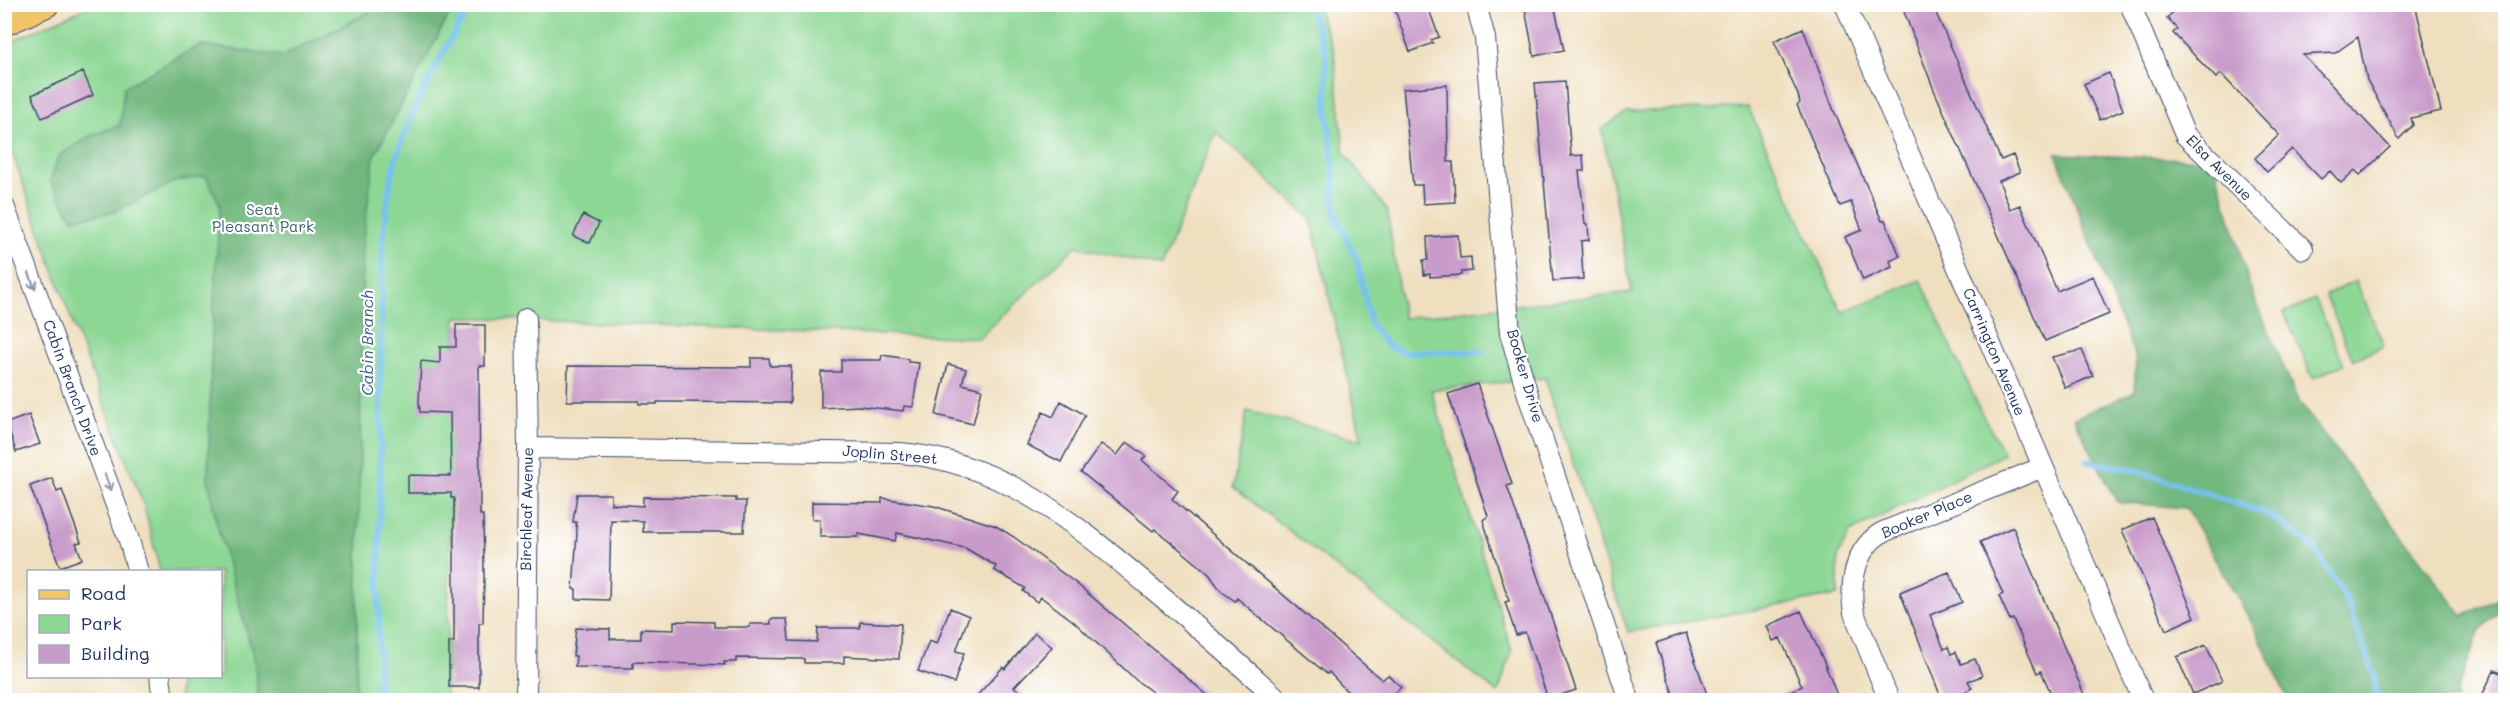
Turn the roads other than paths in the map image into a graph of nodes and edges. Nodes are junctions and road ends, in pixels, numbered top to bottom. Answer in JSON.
{"nodes":[{"id":1,"x":46,"y":4,"type":"edge"},
{"id":2,"x":1476,"y":4,"type":"edge"},
{"id":3,"x":1845,"y":4,"type":"edge"},
{"id":4,"x":2130,"y":4,"type":"edge"},
{"id":5,"x":4,"y":23,"type":"edge"},
{"id":6,"x":4,"y":206,"type":"edge"},
{"id":7,"x":2303,"y":249,"type":"dead end"},
{"id":8,"x":526,"y":318,"type":"dead end"},
{"id":9,"x":528,"y":448,"type":"junction"},
{"id":10,"x":2043,"y":467,"type":"junction"},
{"id":11,"x":137,"y":570,"type":"edge"},
{"id":12,"x":160,"y":678,"type":"edge"},
{"id":13,"x":163,"y":700,"type":"edge"},
{"id":14,"x":525,"y":700,"type":"edge"},
{"id":15,"x":1279,"y":700,"type":"edge"},
{"id":16,"x":1629,"y":700,"type":"edge"},
{"id":17,"x":1889,"y":700,"type":"edge"},
{"id":18,"x":2143,"y":700,"type":"edge"}],
"edges":[{"from":1,"to":5,"type":"main road"},
{"from":2,"to":16,"type":"street","name":"Booker Drive"},
{"from":3,"to":10,"type":"street","name":"Carrington Avenue"},
{"from":4,"to":7,"type":"street","name":"Elsa Avenue"},
{"from":6,"to":11,"type":"street","name":"Cabin Branch Drive","one_way":true},
{"from":8,"to":9,"type":"street","name":"Birchleaf Avenue"},
{"from":9,"to":14,"type":"street","name":"Birchleaf Avenue"},
{"from":9,"to":15,"type":"street","name":"Joplin Street"},
{"from":10,"to":17,"type":"street","name":"Booker Place"},
{"from":10,"to":18,"type":"street","name":"Carrington Avenue"},
{"from":12,"to":13,"type":"street"}]}
